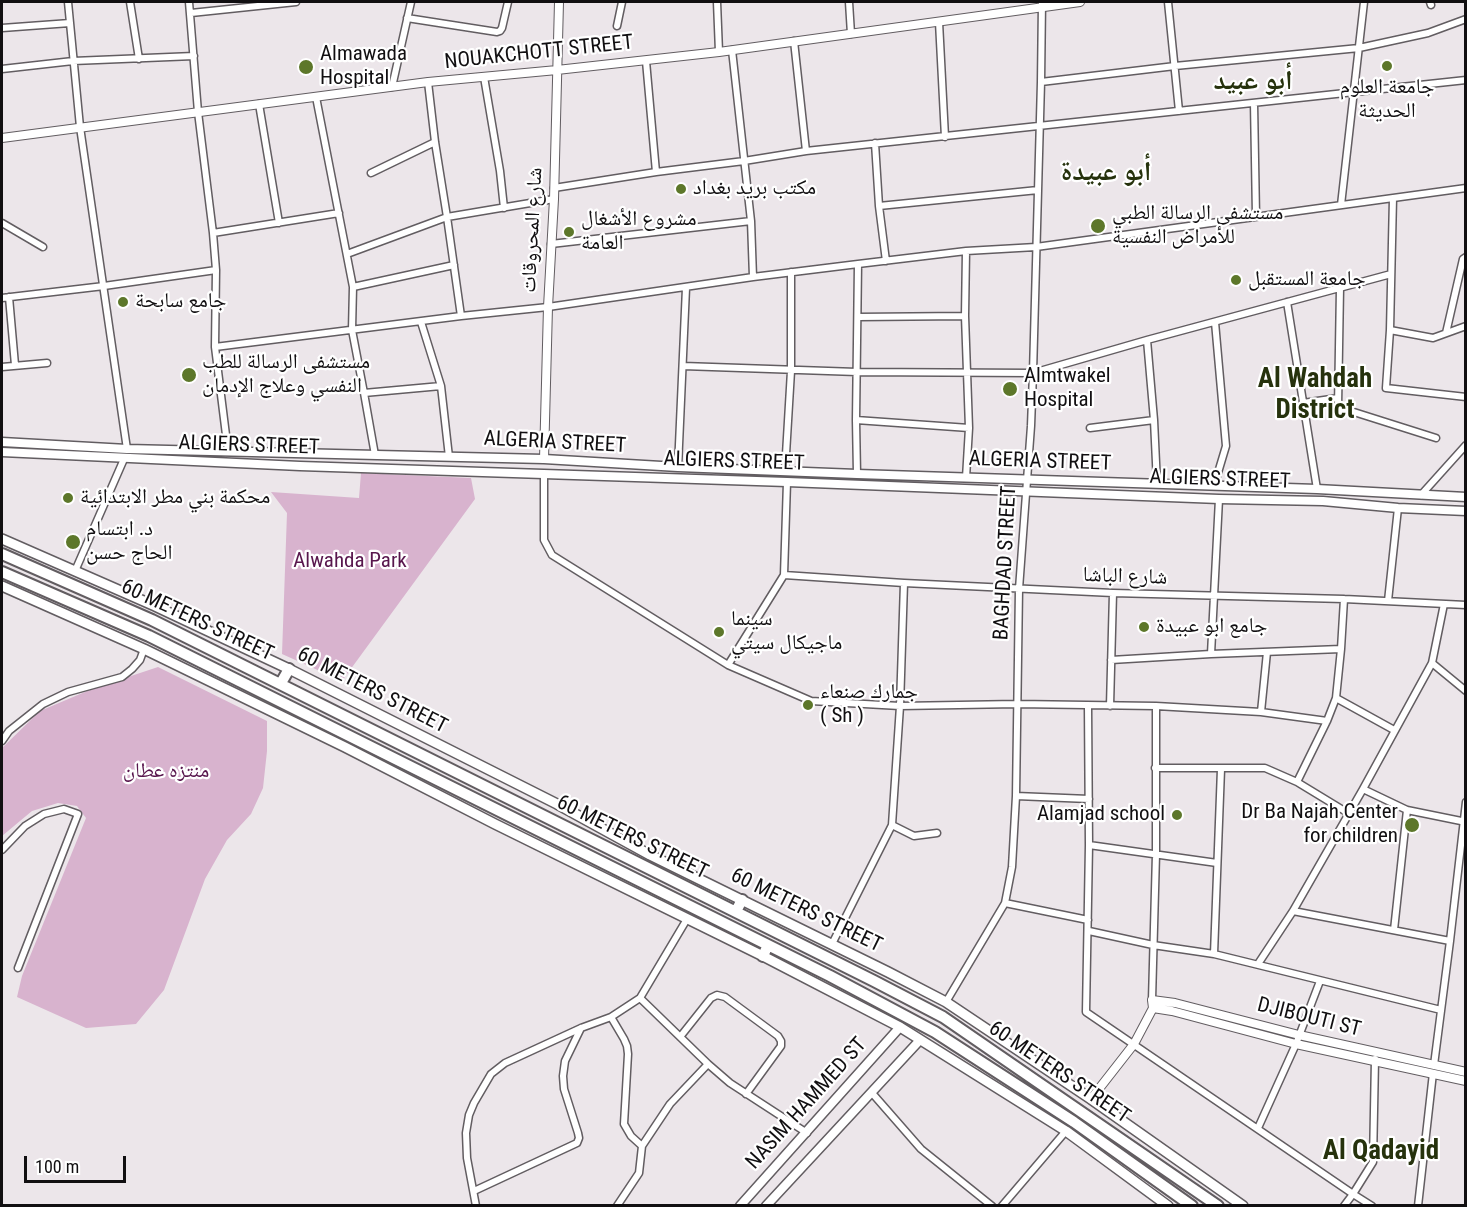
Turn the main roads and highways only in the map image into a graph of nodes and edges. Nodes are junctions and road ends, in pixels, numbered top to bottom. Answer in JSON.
{"nodes":[{"id":1,"x":2,"y":442,"type":"edge"},
{"id":2,"x":126,"y":448,"type":"junction"},
{"id":3,"x":2,"y":452,"type":"edge"},
{"id":4,"x":301,"y":453,"type":"junction"},
{"id":5,"x":124,"y":459,"type":"junction"},
{"id":6,"x":544,"y":459,"type":"junction"},
{"id":7,"x":300,"y":466,"type":"junction"},
{"id":8,"x":785,"y":471,"type":"junction"},
{"id":9,"x":544,"y":474,"type":"junction"},
{"id":10,"x":787,"y":482,"type":"junction"},
{"id":11,"x":1317,"y":489,"type":"junction"},
{"id":12,"x":1466,"y":497,"type":"edge"},
{"id":13,"x":1323,"y":501,"type":"junction"},
{"id":14,"x":1466,"y":511,"type":"edge"},
{"id":15,"x":2,"y":539,"type":"edge"},
{"id":16,"x":2,"y":554,"type":"edge"},
{"id":17,"x":2,"y":572,"type":"edge"},
{"id":18,"x":2,"y":586,"type":"edge"},
{"id":19,"x":289,"y":669,"type":"junction"},
{"id":20,"x":280,"y":683,"type":"junction"},
{"id":21,"x":351,"y":736,"type":"junction"},
{"id":22,"x":345,"y":747,"type":"junction"},
{"id":23,"x":438,"y":763,"type":"junction"},
{"id":24,"x":430,"y":776,"type":"junction"},
{"id":25,"x":742,"y":900,"type":"junction"},
{"id":26,"x":736,"y":911,"type":"junction"},
{"id":27,"x":768,"y":945,"type":"junction"},
{"id":28,"x":763,"y":956,"type":"junction"},
{"id":29,"x":900,"y":1027,"type":"junction"},
{"id":30,"x":920,"y":1040,"type":"junction"},
{"id":31,"x":1074,"y":1122,"type":"junction"},
{"id":32,"x":1066,"y":1131,"type":"junction"},
{"id":33,"x":741,"y":1206,"type":"edge"},
{"id":34,"x":766,"y":1206,"type":"edge"},
{"id":35,"x":1168,"y":1206,"type":"edge"},
{"id":36,"x":1192,"y":1206,"type":"edge"},
{"id":37,"x":1218,"y":1206,"type":"edge"},
{"id":38,"x":1243,"y":1206,"type":"edge"}],
"edges":[{"from":1,"to":2,"type":"main road","name":"ALGERIA STREET"},
{"from":2,"to":4,"type":"main road","name":"ALGERIA STREET"},
{"from":2,"to":5,"type":"main road"},
{"from":3,"to":5,"type":"main road","name":"ALGIERS STREET"},
{"from":4,"to":6,"type":"main road","name":"ALGERIA STREET"},
{"from":4,"to":7,"type":"main road"},
{"from":5,"to":7,"type":"main road","name":"ALGIERS STREET"},
{"from":6,"to":8,"type":"main road","name":"ALGERIA STREET"},
{"from":6,"to":9,"type":"main road"},
{"from":7,"to":9,"type":"main road","name":"ALGIERS STREET"},
{"from":8,"to":10,"type":"main road"},
{"from":8,"to":11,"type":"main road","name":"ALGERIA STREET"},
{"from":9,"to":10,"type":"main road","name":"ALGIERS STREET"},
{"from":10,"to":13,"type":"main road","name":"ALGIERS STREET"},
{"from":11,"to":12,"type":"main road","name":"ALGERIA STREET"},
{"from":11,"to":13,"type":"main road"},
{"from":13,"to":14,"type":"main road","name":"ALGIERS STREET"},
{"from":15,"to":19,"type":"main road","name":"60 METERS STREET"},
{"from":16,"to":20,"type":"highway","name":"60 METERS STREET"},
{"from":17,"to":21,"type":"highway","name":"60 METERS STREET"},
{"from":18,"to":22,"type":"main road","name":"60 METERS STREET"},
{"from":19,"to":20,"type":"highway"},
{"from":19,"to":25,"type":"main road","name":"60 METERS STREET"},
{"from":20,"to":23,"type":"highway","name":"60 METERS STREET"},
{"from":21,"to":22,"type":"highway"},
{"from":21,"to":24,"type":"highway","name":"60 METERS STREET"},
{"from":22,"to":28,"type":"main road","name":"60 METERS STREET"},
{"from":23,"to":24,"type":"highway"},
{"from":23,"to":26,"type":"highway","name":"60 METERS STREET"},
{"from":24,"to":27,"type":"highway","name":"60 METERS STREET"},
{"from":25,"to":26,"type":"highway"},
{"from":25,"to":38,"type":"main road","name":"60 METERS STREET"},
{"from":26,"to":37,"type":"highway","name":"60 METERS STREET"},
{"from":27,"to":28,"type":"highway"},
{"from":27,"to":31,"type":"highway","name":"60 METERS STREET"},
{"from":28,"to":29,"type":"main road","name":"60 METERS STREET"},
{"from":29,"to":30,"type":"main road","name":"60 METERS STREET"},
{"from":29,"to":33,"type":"main road","name":"NASIM HAMMED ST"},
{"from":30,"to":32,"type":"main road","name":"60 METERS STREET"},
{"from":30,"to":34,"type":"main road","name":"NASIM HAMMED ST"},
{"from":31,"to":32,"type":"highway"},
{"from":31,"to":36,"type":"highway","name":"60 METERS STREET"},
{"from":32,"to":35,"type":"main road","name":"60 METERS STREET"}]}
